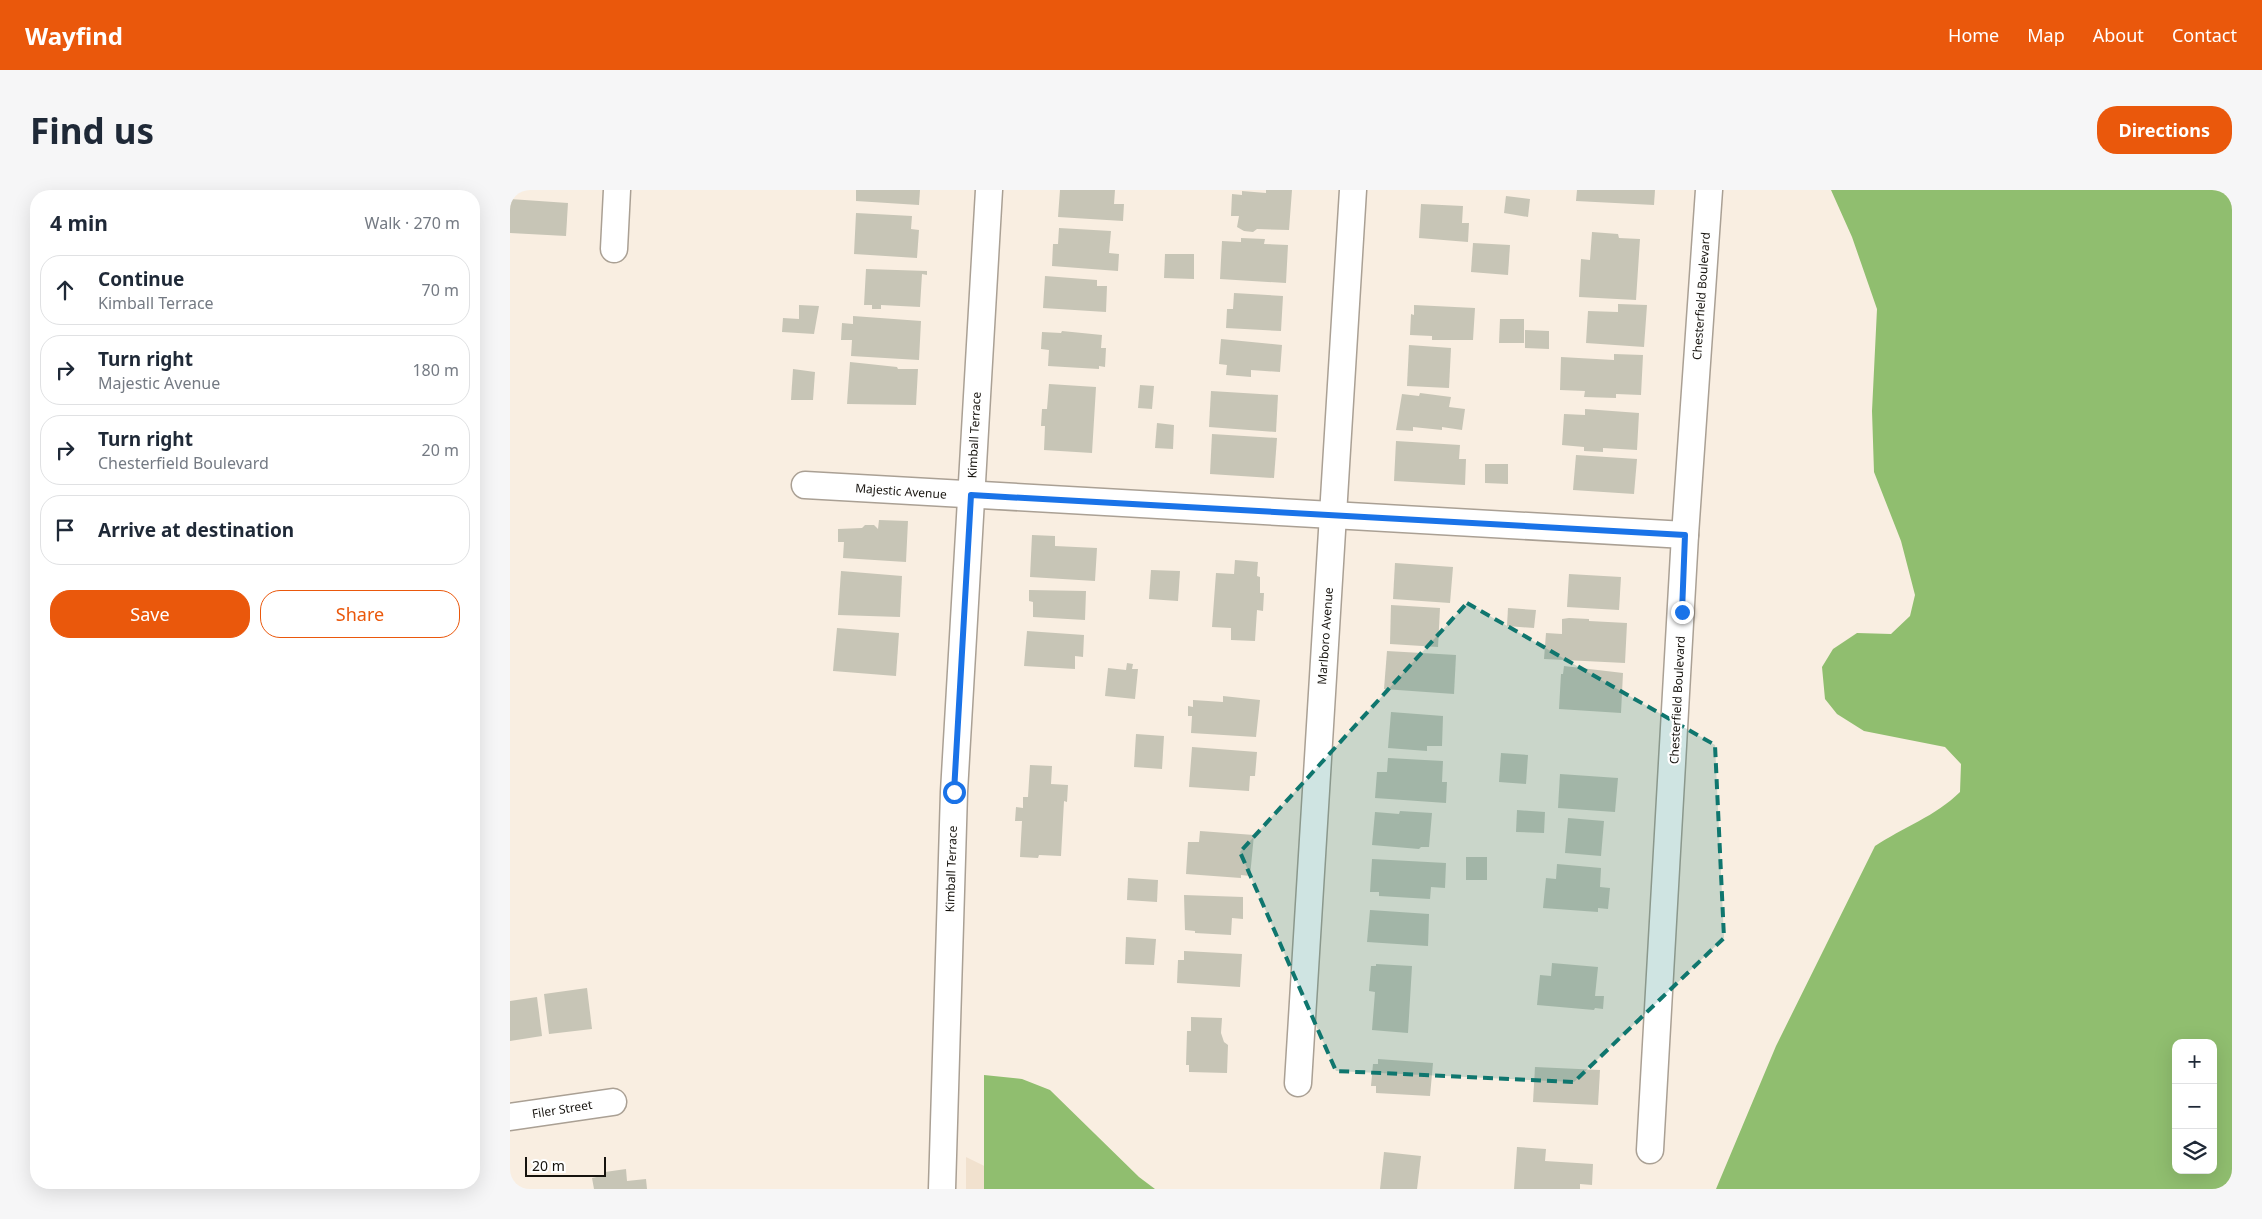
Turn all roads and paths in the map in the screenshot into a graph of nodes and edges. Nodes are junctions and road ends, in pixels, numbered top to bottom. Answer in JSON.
{"nodes":[{"id":1,"x":618,"y":190,"type":"edge"},
{"id":2,"x":989,"y":190,"type":"edge"},
{"id":3,"x":1353,"y":190,"type":"edge"},
{"id":4,"x":1709,"y":190,"type":"edge"},
{"id":5,"x":614,"y":249,"type":"dead end"},
{"id":6,"x":805,"y":485,"type":"dead end"},
{"id":7,"x":971,"y":495,"type":"junction"},
{"id":8,"x":1333,"y":515,"type":"junction"},
{"id":9,"x":1685,"y":535,"type":"junction"},
{"id":10,"x":1298,"y":1082,"type":"dead end"},
{"id":11,"x":613,"y":1102,"type":"dead end"},
{"id":12,"x":510,"y":1117,"type":"edge"},
{"id":13,"x":1650,"y":1150,"type":"dead end"},
{"id":14,"x":942,"y":1189,"type":"edge"}],
"edges":[{"from":1,"to":5,"type":"street"},
{"from":2,"to":7,"type":"street","name":"Kimball Terrace"},
{"from":3,"to":8,"type":"street","name":"Marlboro Avenue"},
{"from":4,"to":9,"type":"street","name":"Chesterfield Boulevard"},
{"from":6,"to":7,"type":"street","name":"Majestic Avenue"},
{"from":7,"to":8,"type":"street","name":"Majestic Avenue"},
{"from":7,"to":14,"type":"street","name":"Kimball Terrace"},
{"from":8,"to":9,"type":"street","name":"Majestic Avenue"},
{"from":8,"to":10,"type":"street","name":"Marlboro Avenue"},
{"from":9,"to":13,"type":"street","name":"Chesterfield Boulevard"},
{"from":11,"to":12,"type":"street","name":"Filer Street"}]}
